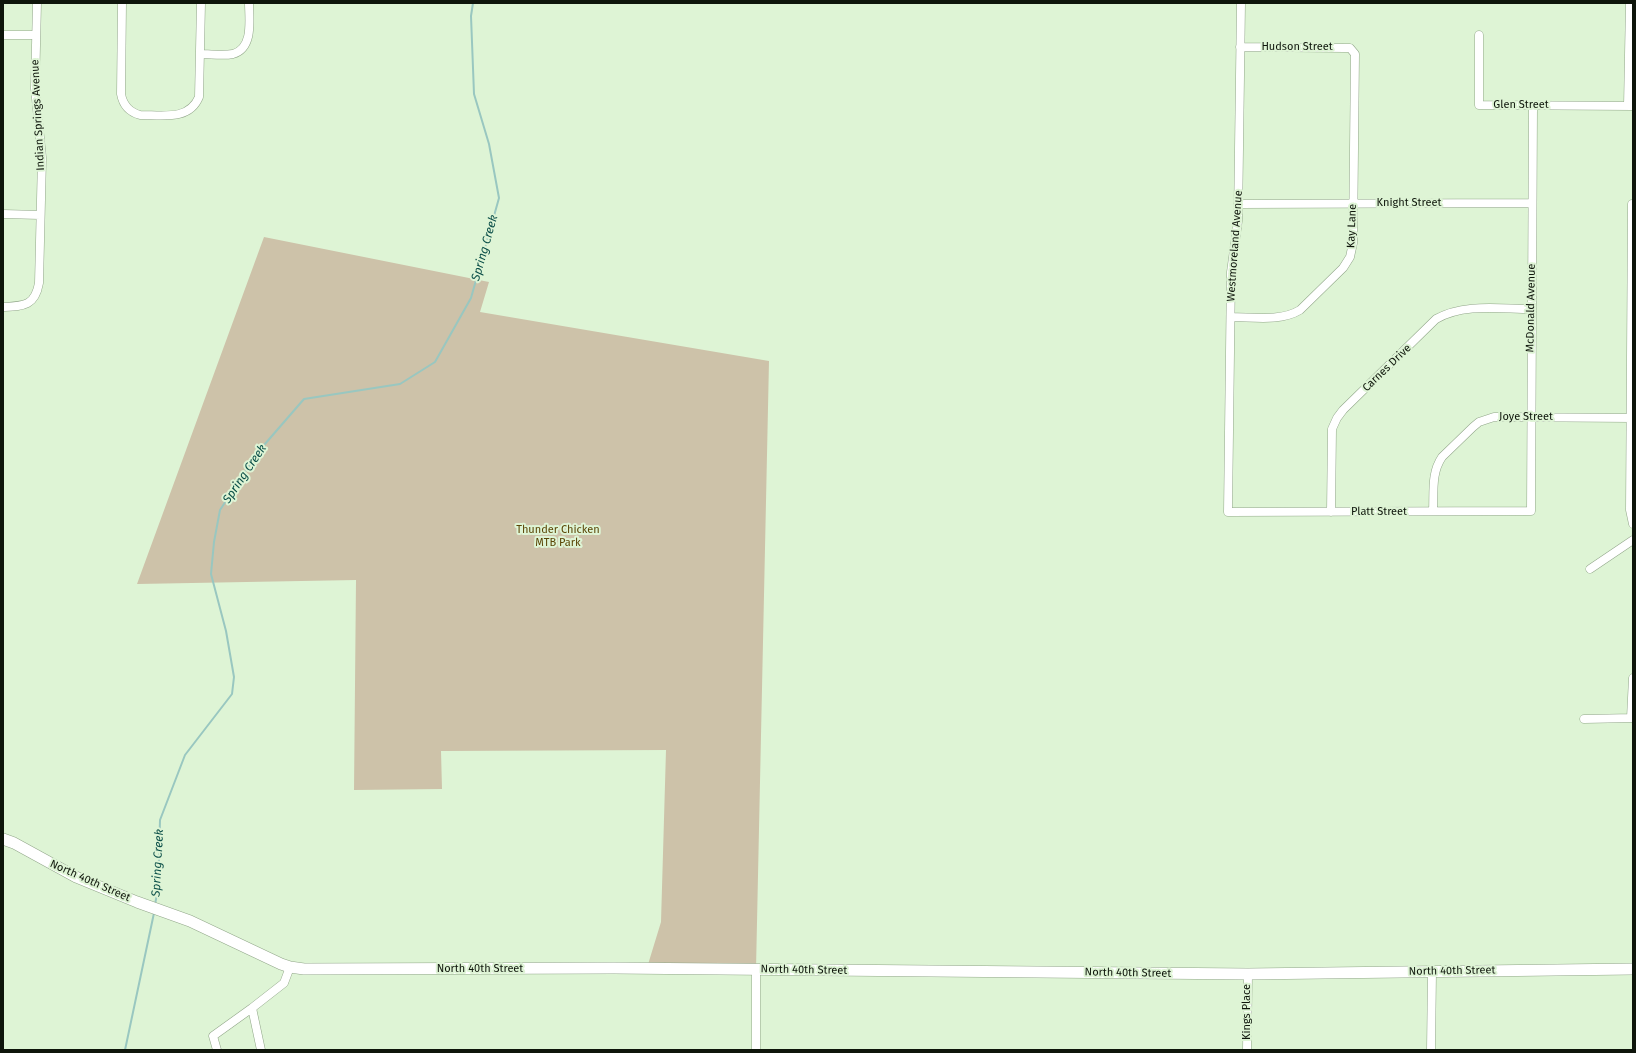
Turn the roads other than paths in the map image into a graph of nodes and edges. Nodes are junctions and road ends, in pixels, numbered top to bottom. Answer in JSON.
{"nodes":[{"id":1,"x":37,"y":3,"type":"edge"},
{"id":2,"x":122,"y":3,"type":"edge"},
{"id":3,"x":201,"y":3,"type":"edge"},
{"id":4,"x":249,"y":3,"type":"edge"},
{"id":5,"x":1241,"y":3,"type":"edge"},
{"id":6,"x":1630,"y":3,"type":"edge"},
{"id":7,"x":3,"y":35,"type":"edge"},
{"id":8,"x":35,"y":35,"type":"junction"},
{"id":9,"x":1479,"y":35,"type":"dead end"},
{"id":10,"x":1240,"y":47,"type":"junction"},
{"id":11,"x":1353,"y":51,"type":"joint"},
{"id":12,"x":200,"y":54,"type":"junction"},
{"id":13,"x":1533,"y":106,"type":"junction"},
{"id":14,"x":1631,"y":106,"type":"edge"},
{"id":15,"x":1353,"y":203,"type":"junction"},
{"id":16,"x":1532,"y":203,"type":"junction"},
{"id":17,"x":1238,"y":204,"type":"junction"},
{"id":18,"x":1632,"y":204,"type":"edge"},
{"id":19,"x":3,"y":214,"type":"edge"},
{"id":20,"x":40,"y":215,"type":"junction"},
{"id":21,"x":3,"y":307,"type":"edge"},
{"id":22,"x":1531,"y":309,"type":"junction"},
{"id":23,"x":1231,"y":318,"type":"junction"},
{"id":24,"x":1530,"y":417,"type":"junction"},
{"id":25,"x":1631,"y":418,"type":"edge"},
{"id":26,"x":1433,"y":511,"type":"junction"},
{"id":27,"x":1531,"y":511,"type":"joint"},
{"id":28,"x":1228,"y":512,"type":"joint"},
{"id":29,"x":1331,"y":512,"type":"junction"},
{"id":30,"x":1633,"y":524,"type":"edge"},
{"id":31,"x":1633,"y":540,"type":"edge"},
{"id":32,"x":1590,"y":569,"type":"dead end"},
{"id":33,"x":1633,"y":678,"type":"edge"},
{"id":34,"x":1632,"y":718,"type":"edge"},
{"id":35,"x":1584,"y":719,"type":"dead end"},
{"id":36,"x":3,"y":840,"type":"edge"},
{"id":37,"x":290,"y":967,"type":"junction"},
{"id":38,"x":756,"y":969,"type":"junction"},
{"id":39,"x":1633,"y":969,"type":"edge"},
{"id":40,"x":1432,"y":972,"type":"junction"},
{"id":41,"x":1248,"y":974,"type":"junction"},
{"id":42,"x":252,"y":1008,"type":"junction"},
{"id":43,"x":217,"y":1050,"type":"edge"},
{"id":44,"x":261,"y":1050,"type":"edge"},
{"id":45,"x":756,"y":1050,"type":"edge"},
{"id":46,"x":1247,"y":1050,"type":"edge"},
{"id":47,"x":1431,"y":1050,"type":"edge"}],
"edges":[{"from":1,"to":8,"type":"street","name":"Indian Springs Avenue"},
{"from":2,"to":12,"type":"street"},
{"from":3,"to":12,"type":"street"},
{"from":4,"to":12,"type":"street"},
{"from":5,"to":10,"type":"street","name":"Westmoreland Avenue"},
{"from":6,"to":14,"type":"street"},
{"from":7,"to":8,"type":"street"},
{"from":8,"to":20,"type":"street","name":"Indian Springs Avenue"},
{"from":9,"to":13,"type":"street","name":"Glen Street"},
{"from":10,"to":11,"type":"street","name":"Hudson Street"},
{"from":10,"to":17,"type":"street","name":"Westmoreland Avenue"},
{"from":11,"to":15,"type":"street","name":"Kay Lane"},
{"from":13,"to":14,"type":"street","name":"Glen Street"},
{"from":13,"to":16,"type":"street","name":"McDonald Avenue"},
{"from":15,"to":16,"type":"street","name":"Knight Street"},
{"from":15,"to":17,"type":"street","name":"Knight Street"},
{"from":15,"to":23,"type":"street","name":"Kay Lane"},
{"from":16,"to":22,"type":"street","name":"McDonald Avenue"},
{"from":17,"to":23,"type":"street","name":"Westmoreland Avenue"},
{"from":18,"to":25,"type":"street"},
{"from":19,"to":20,"type":"street"},
{"from":20,"to":21,"type":"street","name":"Indian Springs Avenue"},
{"from":22,"to":24,"type":"street","name":"McDonald Avenue"},
{"from":22,"to":29,"type":"street","name":"Carnes Drive"},
{"from":23,"to":28,"type":"street","name":"Westmoreland Avenue"},
{"from":24,"to":25,"type":"street","name":"Joye Street"},
{"from":24,"to":26,"type":"street","name":"Joye Street"},
{"from":24,"to":27,"type":"street","name":"McDonald Avenue"},
{"from":25,"to":30,"type":"street"},
{"from":26,"to":27,"type":"street","name":"Platt Street"},
{"from":26,"to":29,"type":"street","name":"Platt Street"},
{"from":28,"to":29,"type":"street","name":"Platt Street"},
{"from":31,"to":32,"type":"street"},
{"from":33,"to":34,"type":"street"},
{"from":34,"to":35,"type":"street"},
{"from":36,"to":37,"type":"street","name":"North 40th Street"},
{"from":37,"to":38,"type":"street","name":"North 40th Street"},
{"from":37,"to":42,"type":"street"},
{"from":38,"to":41,"type":"street","name":"North 40th Street"},
{"from":38,"to":45,"type":"street"},
{"from":39,"to":40,"type":"street","name":"North 40th Street"},
{"from":40,"to":41,"type":"street","name":"North 40th Street"},
{"from":40,"to":47,"type":"street"},
{"from":41,"to":46,"type":"street","name":"Kings Place"},
{"from":42,"to":43,"type":"street"},
{"from":42,"to":44,"type":"street"}]}
